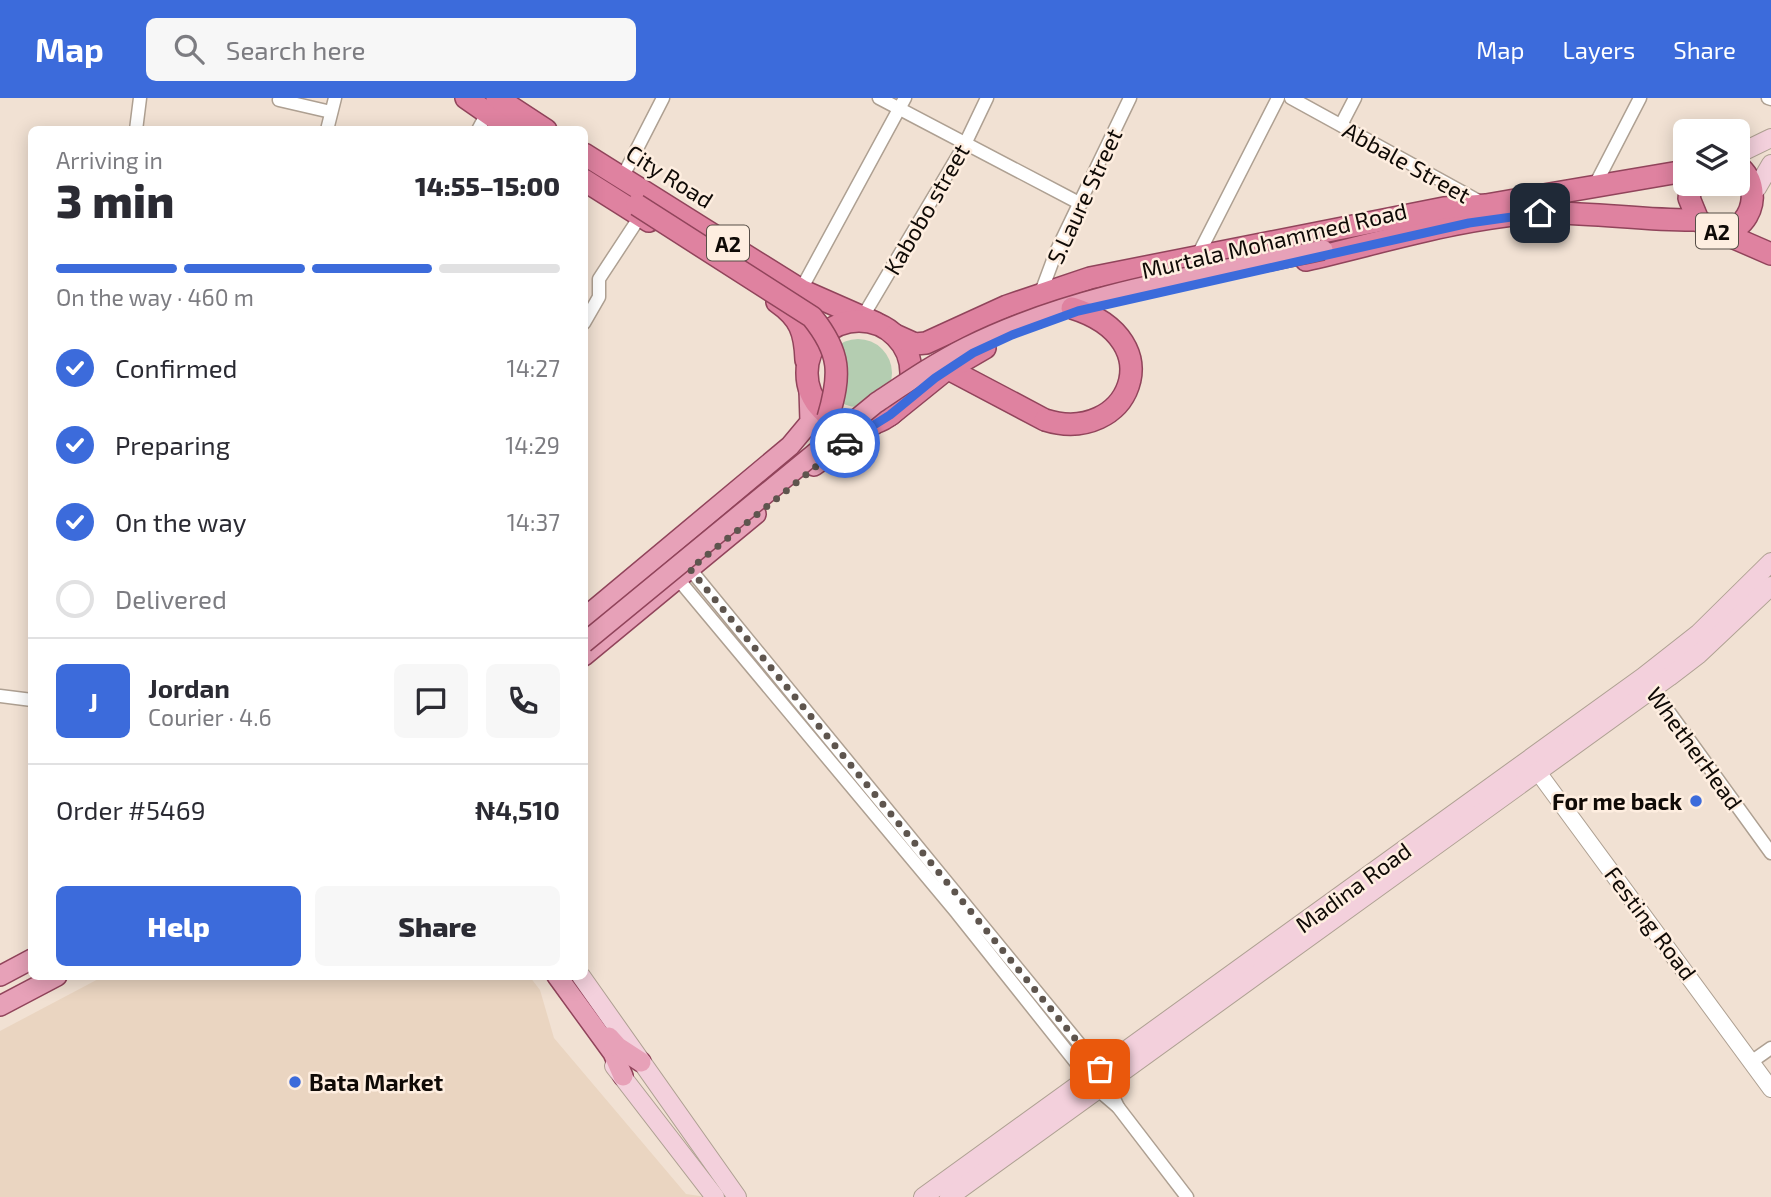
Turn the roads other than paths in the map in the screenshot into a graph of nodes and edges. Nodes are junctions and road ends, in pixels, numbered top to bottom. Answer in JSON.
{"nodes":[{"id":1,"x":140,"y":98,"type":"edge"},
{"id":2,"x":335,"y":98,"type":"edge"},
{"id":3,"x":466,"y":98,"type":"edge"},
{"id":4,"x":663,"y":98,"type":"edge"},
{"id":5,"x":880,"y":98,"type":"edge"},
{"id":6,"x":987,"y":98,"type":"edge"},
{"id":7,"x":1130,"y":98,"type":"edge"},
{"id":8,"x":1279,"y":98,"type":"edge"},
{"id":9,"x":1291,"y":98,"type":"edge"},
{"id":10,"x":1355,"y":98,"type":"edge"},
{"id":11,"x":1640,"y":98,"type":"edge"},
{"id":12,"x":279,"y":100,"type":"dead end"},
{"id":13,"x":902,"y":103,"type":"edge"},
{"id":14,"x":331,"y":112,"type":"junction"},
{"id":15,"x":488,"y":113,"type":"edge"},
{"id":16,"x":1340,"y":125,"type":"junction"},
{"id":17,"x":136,"y":126,"type":"edge"},
{"id":18,"x":328,"y":126,"type":"edge"},
{"id":19,"x":506,"y":126,"type":"edge"},
{"id":20,"x":532,"y":126,"type":"edge"},
{"id":21,"x":1771,"y":135,"type":"edge"},
{"id":22,"x":965,"y":144,"type":"junction"},
{"id":23,"x":1750,"y":147,"type":"edge"},
{"id":24,"x":588,"y":158,"type":"edge"},
{"id":25,"x":1771,"y":164,"type":"edge"},
{"id":26,"x":1673,"y":173,"type":"edge"},
{"id":27,"x":1750,"y":176,"type":"edge"},
{"id":28,"x":588,"y":181,"type":"edge"},
{"id":29,"x":618,"y":187,"type":"junction"},
{"id":30,"x":1594,"y":187,"type":"junction"},
{"id":31,"x":1757,"y":192,"type":"junction"},
{"id":32,"x":1689,"y":196,"type":"edge"},
{"id":33,"x":1081,"y":204,"type":"junction"},
{"id":34,"x":1486,"y":205,"type":"junction"},
{"id":35,"x":639,"y":210,"type":"junction"},
{"id":36,"x":1768,"y":217,"type":"dead end"},
{"id":37,"x":1698,"y":220,"type":"junction"},
{"id":38,"x":1371,"y":223,"type":"junction"},
{"id":39,"x":1718,"y":231,"type":"junction"},
{"id":40,"x":1379,"y":243,"type":"junction"},
{"id":41,"x":1322,"y":244,"type":"junction"},
{"id":42,"x":1771,"y":254,"type":"edge"},
{"id":43,"x":1198,"y":255,"type":"junction"},
{"id":44,"x":801,"y":290,"type":"junction"},
{"id":45,"x":1040,"y":295,"type":"junction"},
{"id":46,"x":1072,"y":308,"type":"junction"},
{"id":47,"x":789,"y":311,"type":"junction"},
{"id":48,"x":588,"y":316,"type":"edge"},
{"id":49,"x":869,"y":321,"type":"junction"},
{"id":50,"x":900,"y":341,"type":"junction"},
{"id":51,"x":948,"y":369,"type":"junction"},
{"id":52,"x":807,"y":381,"type":"junction"},
{"id":53,"x":884,"y":418,"type":"junction"},
{"id":54,"x":826,"y":424,"type":"junction"},
{"id":55,"x":1771,"y":562,"type":"edge"},
{"id":56,"x":684,"y":574,"type":"junction"},
{"id":57,"x":1771,"y":586,"type":"edge"},
{"id":58,"x":588,"y":615,"type":"edge"},
{"id":59,"x":588,"y":626,"type":"edge"},
{"id":60,"x":588,"y":640,"type":"edge"},
{"id":61,"x":588,"y":653,"type":"edge"},
{"id":62,"x":1648,"y":683,"type":"junction"},
{"id":63,"x":0,"y":696,"type":"edge"},
{"id":64,"x":28,"y":700,"type":"edge"},
{"id":65,"x":1533,"y":765,"type":"junction"},
{"id":66,"x":1771,"y":853,"type":"edge"},
{"id":67,"x":28,"y":961,"type":"edge"},
{"id":68,"x":28,"y":971,"type":"edge"},
{"id":69,"x":0,"y":976,"type":"edge"},
{"id":70,"x":34,"y":980,"type":"edge"},
{"id":71,"x":49,"y":980,"type":"edge"},
{"id":72,"x":550,"y":980,"type":"edge"},
{"id":73,"x":560,"y":980,"type":"edge"},
{"id":74,"x":568,"y":980,"type":"edge"},
{"id":75,"x":584,"y":980,"type":"edge"},
{"id":76,"x":0,"y":985,"type":"edge"},
{"id":77,"x":0,"y":998,"type":"edge"},
{"id":78,"x":0,"y":1006,"type":"edge"},
{"id":79,"x":601,"y":1032,"type":"junction"},
{"id":80,"x":1771,"y":1048,"type":"edge"},
{"id":81,"x":641,"y":1062,"type":"junction"},
{"id":82,"x":1751,"y":1062,"type":"junction"},
{"id":83,"x":623,"y":1076,"type":"junction"},
{"id":84,"x":1098,"y":1079,"type":"junction"},
{"id":85,"x":1771,"y":1089,"type":"edge"},
{"id":86,"x":715,"y":1197,"type":"edge"},
{"id":87,"x":737,"y":1197,"type":"edge"},
{"id":88,"x":923,"y":1197,"type":"edge"},
{"id":89,"x":949,"y":1197,"type":"edge"},
{"id":90,"x":1187,"y":1197,"type":"edge"}],
"edges":[{"from":1,"to":17,"type":"street"},
{"from":2,"to":14,"type":"street"},
{"from":3,"to":15,"type":"highway"},
{"from":4,"to":29,"type":"street"},
{"from":5,"to":13,"type":"street"},
{"from":6,"to":22,"type":"street","name":"Kabobo street"},
{"from":7,"to":33,"type":"street","name":"S.Laure Street"},
{"from":8,"to":43,"type":"street"},
{"from":9,"to":16,"type":"street","name":"Abbale Street"},
{"from":10,"to":16,"type":"street"},
{"from":11,"to":30,"type":"street"},
{"from":12,"to":14,"type":"street"},
{"from":13,"to":22,"type":"street"},
{"from":13,"to":44,"type":"street"},
{"from":14,"to":18,"type":"street"},
{"from":15,"to":19,"type":"highway"},
{"from":15,"to":20,"type":"highway"},
{"from":16,"to":34,"type":"street","name":"Abbale Street"},
{"from":21,"to":23,"type":"main road"},
{"from":22,"to":33,"type":"street"},
{"from":22,"to":49,"type":"street","name":"Kabobo street"},
{"from":24,"to":29,"type":"highway","name":"City Road","number":"A2"},
{"from":25,"to":31,"type":"main road"},
{"from":26,"to":30,"type":"highway","name":"Murtala Mohammed Road","number":"A2"},
{"from":27,"to":31,"type":"highway","number":"A2"},
{"from":28,"to":29,"type":"highway","name":"City Road","number":"A2"},
{"from":29,"to":35,"type":"highway"},
{"from":29,"to":44,"type":"highway","name":"City Road","number":"A2"},
{"from":30,"to":34,"type":"highway","name":"Murtala Mohammed Road","number":"A2"},
{"from":31,"to":36,"type":"highway","number":"A2"},
{"from":31,"to":39,"type":"highway","number":"A2"},
{"from":32,"to":37,"type":"highway","number":"A2"},
{"from":33,"to":45,"type":"street","name":"S.Laure Street"},
{"from":34,"to":38,"type":"highway","name":"Murtala Mohammed Road","number":"A2"},
{"from":35,"to":47,"type":"highway","number":"A2"},
{"from":35,"to":48,"type":"street"},
{"from":35,"to":54,"type":"highway","bridge":true},
{"from":37,"to":39,"type":"highway","number":"A2"},
{"from":37,"to":40,"type":"highway","name":"Murtala Mohammed Road","number":"A2"},
{"from":38,"to":41,"type":"main road"},
{"from":38,"to":43,"type":"highway","name":"Murtala Mohammed Road","number":"A2"},
{"from":39,"to":42,"type":"highway","number":"A2"},
{"from":40,"to":41,"type":"main road"},
{"from":40,"to":51,"type":"highway","name":"Murtala Mohammed Road","number":"A2"},
{"from":41,"to":46,"type":"main road","bridge":true},
{"from":41,"to":54,"type":"main road"},
{"from":43,"to":45,"type":"highway","name":"Murtala Mohammed Road","number":"A2"},
{"from":44,"to":47,"type":"street"},
{"from":44,"to":49,"type":"highway","name":"City Road","number":"A2"},
{"from":45,"to":50,"type":"highway","name":"Murtala Mohammed Road","number":"A2"},
{"from":46,"to":51,"type":"highway","bridge":true},
{"from":46,"to":60,"type":"main road","bridge":true},
{"from":47,"to":52,"type":"highway"},
{"from":49,"to":50,"type":"highway","number":"A2"},
{"from":49,"to":52,"type":"highway"},
{"from":50,"to":51,"type":"highway"},
{"from":50,"to":53,"type":"highway"},
{"from":51,"to":53,"type":"highway","name":"Murtala Mohammed Road","number":"A2"},
{"from":52,"to":53,"type":"highway"},
{"from":52,"to":58,"type":"main road"},
{"from":53,"to":56,"type":"main road"},
{"from":54,"to":59,"type":"main road"},
{"from":55,"to":62,"type":"main road","name":"Madina Road"},
{"from":56,"to":61,"type":"main road"},
{"from":56,"to":84,"type":"street"},
{"from":57,"to":62,"type":"main road","name":"Madina Road"},
{"from":62,"to":65,"type":"main road","name":"Madina Road"},
{"from":62,"to":66,"type":"street","name":"WhetherHead"},
{"from":63,"to":64,"type":"street"},
{"from":65,"to":82,"type":"street","name":"Festing Road"},
{"from":65,"to":84,"type":"main road","name":"Madina Road"},
{"from":67,"to":69,"type":"main road"},
{"from":68,"to":76,"type":"main road"},
{"from":70,"to":77,"type":"main road"},
{"from":71,"to":78,"type":"main road"},
{"from":72,"to":83,"type":"main road"},
{"from":73,"to":79,"type":"main road"},
{"from":74,"to":79,"type":"main road"},
{"from":75,"to":81,"type":"main road"},
{"from":79,"to":81,"type":"main road"},
{"from":79,"to":83,"type":"main road"},
{"from":80,"to":82,"type":"street"},
{"from":81,"to":87,"type":"main road"},
{"from":82,"to":85,"type":"street","name":"Festing Road"},
{"from":83,"to":86,"type":"main road"},
{"from":84,"to":88,"type":"main road","name":"Madina Road"},
{"from":84,"to":89,"type":"main road","name":"Madina Road"},
{"from":84,"to":90,"type":"street"}]}
